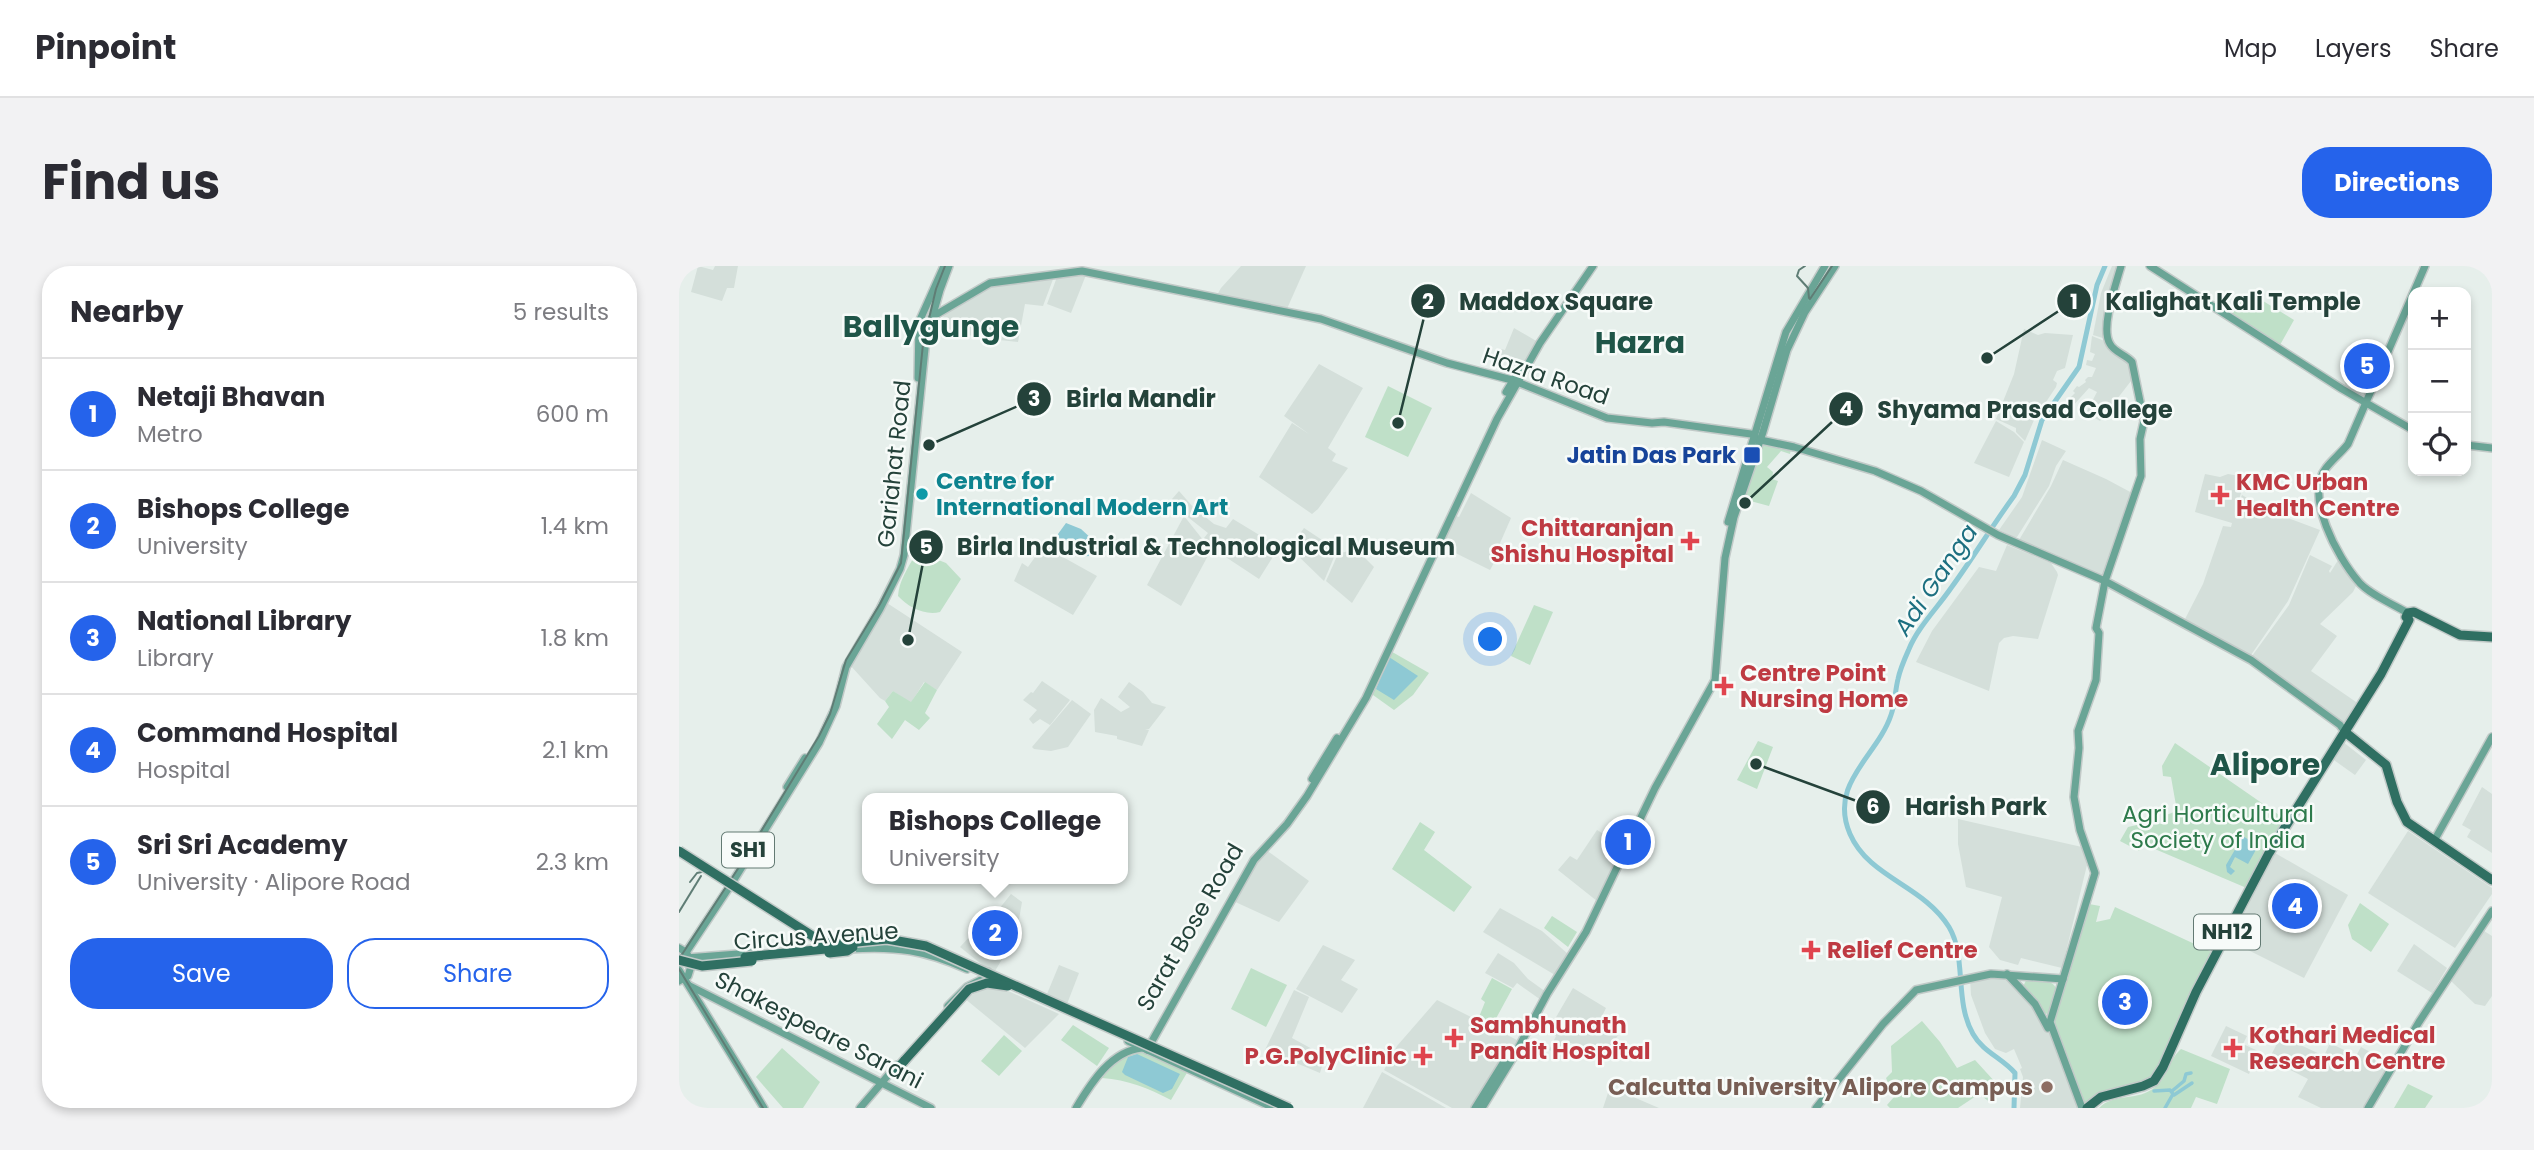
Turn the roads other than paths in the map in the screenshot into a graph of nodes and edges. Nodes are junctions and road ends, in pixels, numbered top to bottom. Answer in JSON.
{"nodes":[{"id":1,"x":946,"y":266,"type":"edge"},
{"id":2,"x":1591,"y":266,"type":"edge"},
{"id":3,"x":1825,"y":266,"type":"edge"},
{"id":4,"x":1835,"y":266,"type":"edge"},
{"id":5,"x":2121,"y":266,"type":"edge"},
{"id":6,"x":2150,"y":266,"type":"edge"},
{"id":7,"x":2158,"y":266,"type":"edge"},
{"id":8,"x":2426,"y":266,"type":"edge"},
{"id":9,"x":2165,"y":275,"type":"junction"},
{"id":10,"x":2417,"y":287,"type":"edge"},
{"id":11,"x":2408,"y":304,"type":"edge"},
{"id":12,"x":2406,"y":307,"type":"junction"},
{"id":13,"x":922,"y":314,"type":"junction"},
{"id":14,"x":932,"y":317,"type":"junction"},
{"id":15,"x":1514,"y":381,"type":"junction"},
{"id":16,"x":2368,"y":403,"type":"junction"},
{"id":17,"x":2408,"y":427,"type":"edge"},
{"id":18,"x":1757,"y":436,"type":"junction"},
{"id":19,"x":2471,"y":446,"type":"edge"},
{"id":20,"x":2492,"y":448,"type":"edge"},
{"id":21,"x":1999,"y":534,"type":"junction"},
{"id":22,"x":2105,"y":580,"type":"junction"},
{"id":23,"x":2410,"y":616,"type":"junction"},
{"id":24,"x":2492,"y":637,"type":"edge"},
{"id":25,"x":1713,"y":679,"type":"junction"},
{"id":26,"x":2343,"y":735,"type":"junction"},
{"id":27,"x":2492,"y":737,"type":"edge"},
{"id":28,"x":2287,"y":824,"type":"junction"},
{"id":29,"x":2434,"y":841,"type":"junction"},
{"id":30,"x":679,"y":850,"type":"edge"},
{"id":31,"x":736,"y":873,"type":"junction"},
{"id":32,"x":2492,"y":880,"type":"edge"},
{"id":33,"x":730,"y":882,"type":"junction"},
{"id":34,"x":2492,"y":913,"type":"edge"},
{"id":35,"x":852,"y":945,"type":"junction"},
{"id":36,"x":830,"y":947,"type":"junction"},
{"id":37,"x":680,"y":958,"type":"edge"},
{"id":38,"x":692,"y":961,"type":"junction"},
{"id":39,"x":719,"y":962,"type":"junction"},
{"id":40,"x":974,"y":967,"type":"junction"},
{"id":41,"x":2006,"y":974,"type":"junction"},
{"id":42,"x":990,"y":975,"type":"junction"},
{"id":43,"x":1971,"y":976,"type":"junction"},
{"id":44,"x":2063,"y":979,"type":"junction"},
{"id":45,"x":685,"y":981,"type":"edge"},
{"id":46,"x":1030,"y":994,"type":"junction"},
{"id":47,"x":2048,"y":1020,"type":"junction"},
{"id":48,"x":1147,"y":1045,"type":"junction"},
{"id":49,"x":897,"y":1069,"type":"junction"},
{"id":50,"x":884,"y":1082,"type":"junction"},
{"id":51,"x":1275,"y":1106,"type":"edge"},
{"id":52,"x":764,"y":1108,"type":"edge"},
{"id":53,"x":862,"y":1108,"type":"edge"},
{"id":54,"x":931,"y":1108,"type":"edge"},
{"id":55,"x":1076,"y":1108,"type":"edge"},
{"id":56,"x":1289,"y":1108,"type":"edge"},
{"id":57,"x":1295,"y":1108,"type":"edge"},
{"id":58,"x":1475,"y":1108,"type":"edge"},
{"id":59,"x":1482,"y":1108,"type":"edge"},
{"id":60,"x":1814,"y":1108,"type":"edge"},
{"id":61,"x":2082,"y":1108,"type":"edge"},
{"id":62,"x":2095,"y":1108,"type":"edge"},
{"id":63,"x":2370,"y":1108,"type":"edge"}],
"edges":[{"from":1,"to":13,"type":"main road","name":"Gariahat Road","number":"SH1"},
{"from":1,"to":14,"type":"main road","name":"Gariahat Road","number":"SH1"},
{"from":2,"to":15,"type":"main road"},
{"from":2,"to":15,"type":"main road"},
{"from":3,"to":18,"type":"main road"},
{"from":4,"to":18,"type":"main road"},
{"from":5,"to":22,"type":"main road"},
{"from":6,"to":9,"type":"main road"},
{"from":7,"to":9,"type":"main road"},
{"from":8,"to":10,"type":"main road"},
{"from":8,"to":12,"type":"main road"},
{"from":9,"to":16,"type":"main road"},
{"from":11,"to":12,"type":"main road"},
{"from":12,"to":16,"type":"main road"},
{"from":13,"to":14,"type":"main road"},
{"from":13,"to":31,"type":"main road","name":"Gariahat Road","number":"SH1"},
{"from":14,"to":15,"type":"main road","name":"Hazra Road"},
{"from":14,"to":31,"type":"main road","name":"Gariahat Road","number":"SH1"},
{"from":15,"to":18,"type":"main road","name":"Hazra Road"},
{"from":15,"to":48,"type":"main road"},
{"from":16,"to":17,"type":"main road"},
{"from":16,"to":23,"type":"main road"},
{"from":18,"to":21,"type":"main road","name":"Hazra Road"},
{"from":18,"to":25,"type":"main road"},
{"from":19,"to":20,"type":"main road"},
{"from":21,"to":22,"type":"main road"},
{"from":21,"to":22,"type":"main road"},
{"from":22,"to":26,"type":"main road"},
{"from":22,"to":44,"type":"main road"},
{"from":23,"to":24,"type":"highway"},
{"from":23,"to":26,"type":"highway","number":"NH12"},
{"from":25,"to":58,"type":"main road"},
{"from":25,"to":59,"type":"main road"},
{"from":26,"to":28,"type":"highway","number":"NH12"},
{"from":26,"to":29,"type":"highway"},
{"from":27,"to":29,"type":"main road"},
{"from":28,"to":61,"type":"highway","number":"NH12"},
{"from":28,"to":62,"type":"highway","number":"NH12"},
{"from":29,"to":32,"type":"highway"},
{"from":30,"to":33,"type":"main road"},
{"from":30,"to":40,"type":"highway","bridge":true},
{"from":31,"to":33,"type":"main road","number":"SH1"},
{"from":33,"to":36,"type":"main road"},
{"from":33,"to":37,"type":"main road","number":"SH1"},
{"from":34,"to":63,"type":"main road"},
{"from":35,"to":36,"type":"main road"},
{"from":35,"to":37,"type":"highway","bridge":true},
{"from":35,"to":39,"type":"highway","bridge":true},
{"from":35,"to":40,"type":"main road","bridge":true},
{"from":35,"to":46,"type":"highway","bridge":true},
{"from":36,"to":38,"type":"main road","name":"Circus Avenue"},
{"from":36,"to":39,"type":"main road","name":"Circus Avenue"},
{"from":36,"to":42,"type":"main road","name":"Circus Avenue"},
{"from":37,"to":38,"type":"main road"},
{"from":37,"to":45,"type":"main road"},
{"from":38,"to":39,"type":"main road","name":"Circus Avenue"},
{"from":38,"to":45,"type":"main road"},
{"from":40,"to":56,"type":"highway","bridge":true},
{"from":41,"to":43,"type":"main road"},
{"from":41,"to":44,"type":"main road"},
{"from":41,"to":47,"type":"main road"},
{"from":42,"to":48,"type":"main road","name":"Circus Avenue"},
{"from":42,"to":49,"type":"main road"},
{"from":42,"to":50,"type":"main road"},
{"from":43,"to":60,"type":"main road"},
{"from":43,"to":60,"type":"main road"},
{"from":44,"to":47,"type":"main road"},
{"from":45,"to":50,"type":"main road","name":"Shakespeare Sarani"},
{"from":45,"to":52,"type":"main road"},
{"from":46,"to":49,"type":"highway","bridge":true},
{"from":46,"to":51,"type":"highway","bridge":true},
{"from":47,"to":61,"type":"main road"},
{"from":48,"to":51,"type":"main road","name":"Circus Avenue"},
{"from":48,"to":55,"type":"main road"},
{"from":49,"to":50,"type":"main road"},
{"from":50,"to":53,"type":"main road"},
{"from":50,"to":54,"type":"main road","name":"Shakespeare Sarani"},
{"from":51,"to":57,"type":"main road","name":"Circus Avenue"}]}
